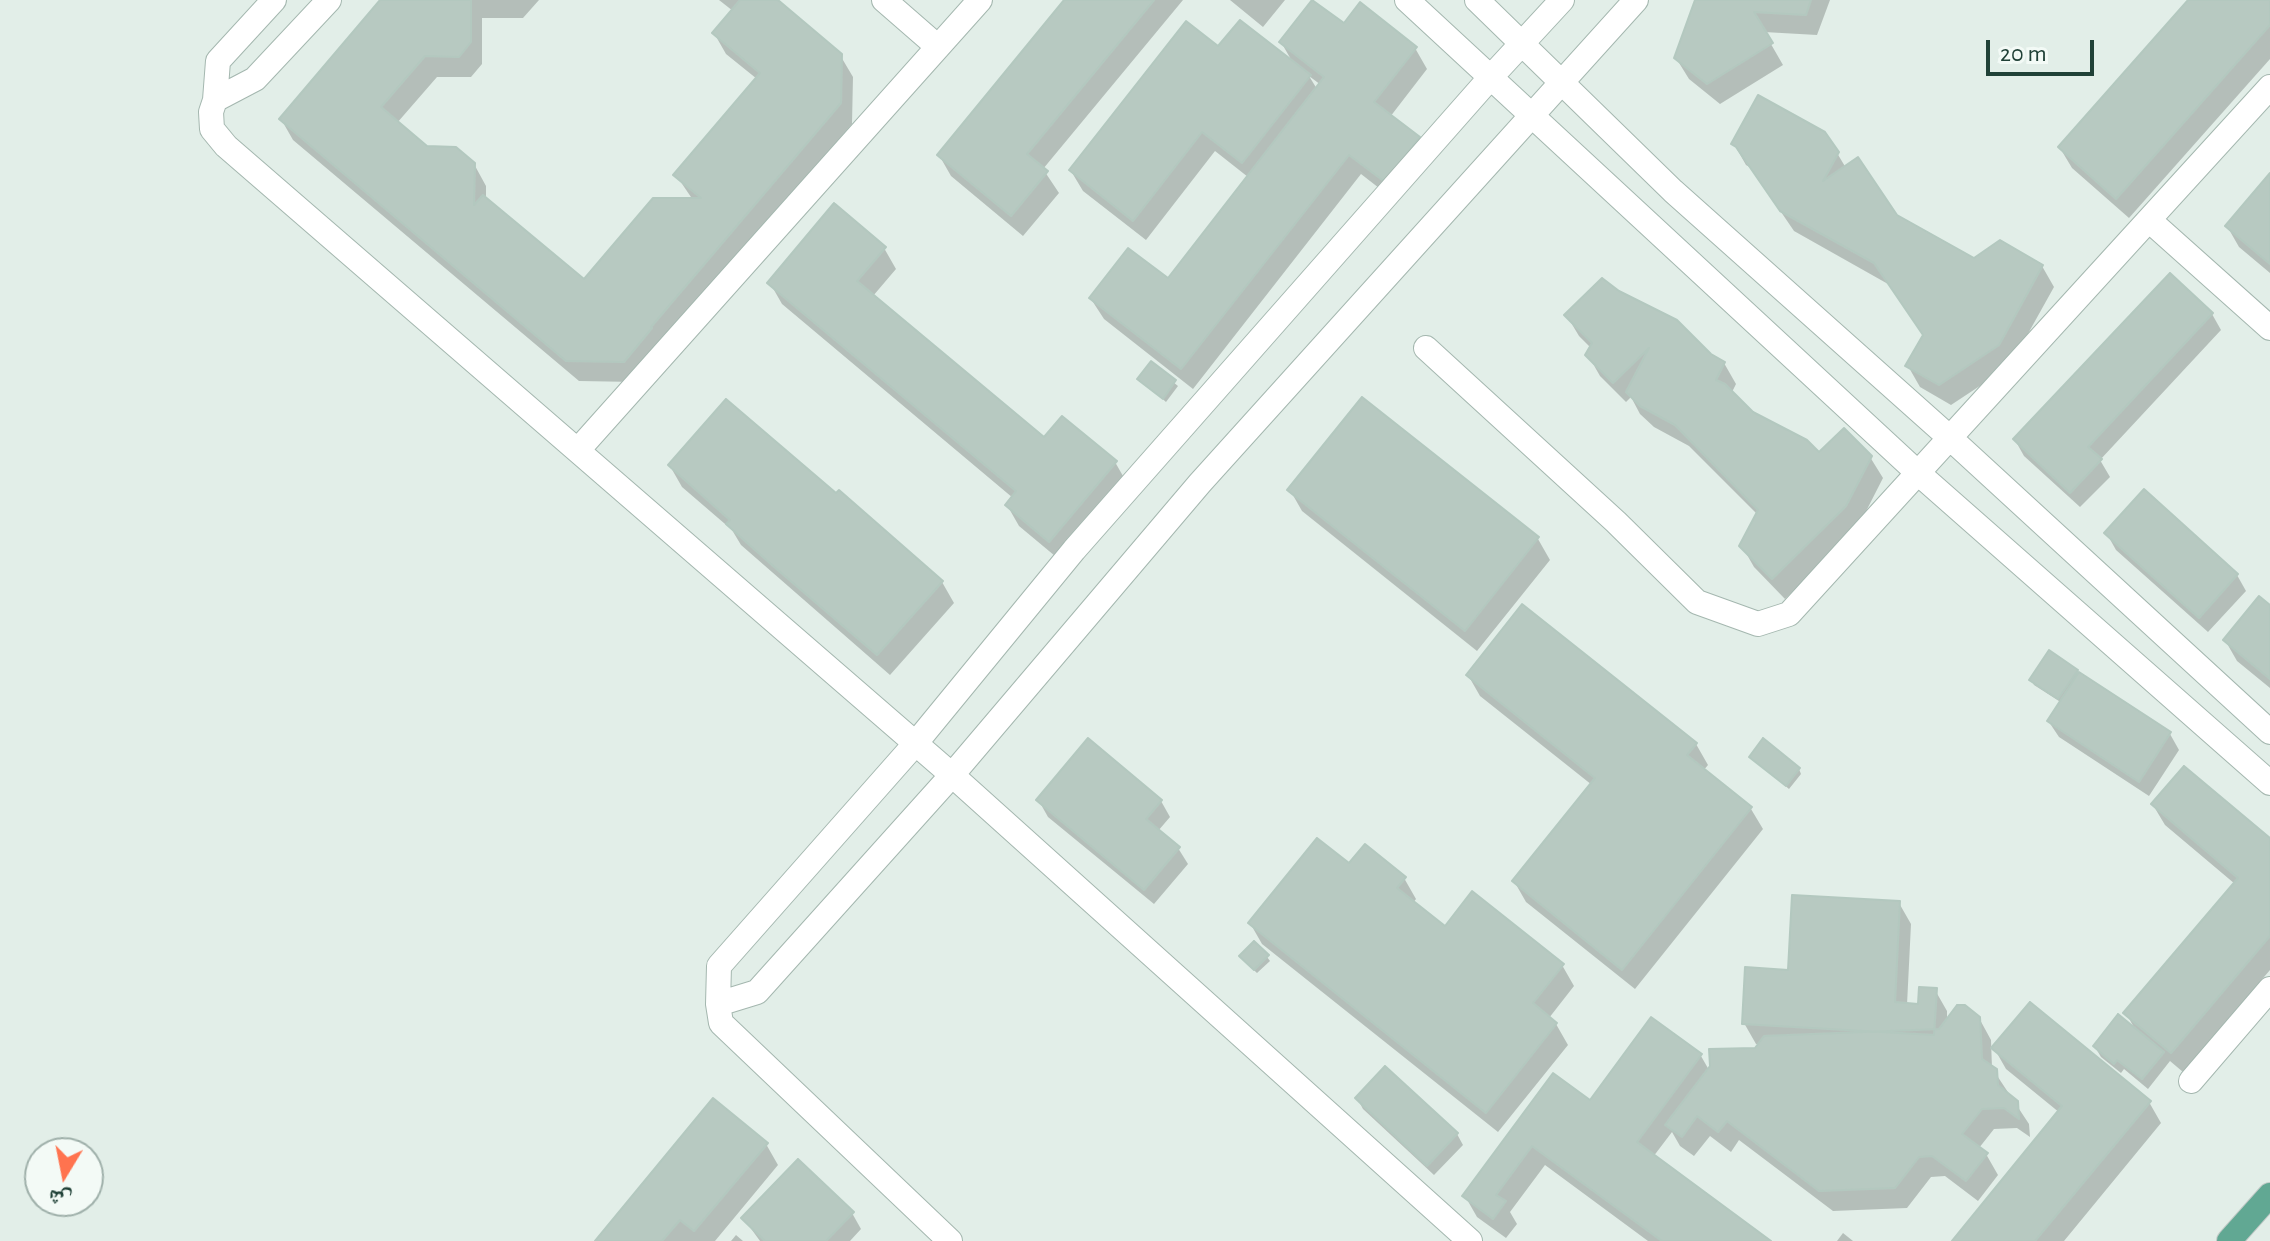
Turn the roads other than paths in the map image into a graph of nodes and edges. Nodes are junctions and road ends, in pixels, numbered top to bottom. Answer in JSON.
{"nodes":[{"id":1,"x":274,"y":0,"type":"edge"},
{"id":2,"x":329,"y":0,"type":"edge"},
{"id":3,"x":884,"y":0,"type":"edge"},
{"id":4,"x":980,"y":0,"type":"edge"},
{"id":5,"x":1407,"y":0,"type":"edge"},
{"id":6,"x":1477,"y":0,"type":"edge"},
{"id":7,"x":1562,"y":0,"type":"edge"},
{"id":8,"x":1636,"y":0,"type":"edge"},
{"id":9,"x":1522,"y":44,"type":"junction"},
{"id":10,"x":938,"y":47,"type":"junction"},
{"id":11,"x":1490,"y":78,"type":"junction"},
{"id":12,"x":1562,"y":83,"type":"junction"},
{"id":13,"x":2270,"y":87,"type":"edge"},
{"id":14,"x":215,"y":100,"type":"junction"},
{"id":15,"x":1531,"y":116,"type":"junction"},
{"id":16,"x":2149,"y":220,"type":"junction"},
{"id":17,"x":2270,"y":328,"type":"edge"},
{"id":18,"x":1426,"y":348,"type":"dead end"},
{"id":19,"x":1950,"y":438,"type":"junction"},
{"id":20,"x":578,"y":450,"type":"junction"},
{"id":21,"x":1918,"y":473,"type":"junction"},
{"id":22,"x":2270,"y":732,"type":"edge"},
{"id":23,"x":915,"y":744,"type":"junction"},
{"id":24,"x":952,"y":775,"type":"junction"},
{"id":25,"x":2270,"y":783,"type":"edge"},
{"id":26,"x":2270,"y":989,"type":"edge"},
{"id":27,"x":718,"y":1004,"type":"junction"},
{"id":28,"x":2191,"y":1081,"type":"dead end"},
{"id":29,"x":2270,"y":1195,"type":"edge"},
{"id":30,"x":950,"y":1241,"type":"edge"},
{"id":31,"x":1470,"y":1241,"type":"edge"},
{"id":32,"x":2229,"y":1241,"type":"edge"}],
"edges":[{"from":1,"to":14,"type":"street"},
{"from":2,"to":14,"type":"street"},
{"from":3,"to":10,"type":"street"},
{"from":4,"to":10,"type":"street"},
{"from":5,"to":11,"type":"street"},
{"from":6,"to":9,"type":"street"},
{"from":7,"to":9,"type":"street"},
{"from":8,"to":12,"type":"street"},
{"from":9,"to":11,"type":"street"},
{"from":9,"to":12,"type":"street"},
{"from":10,"to":20,"type":"street"},
{"from":11,"to":15,"type":"street"},
{"from":11,"to":23,"type":"street"},
{"from":12,"to":15,"type":"street"},
{"from":12,"to":19,"type":"street"},
{"from":13,"to":16,"type":"street"},
{"from":14,"to":20,"type":"street"},
{"from":15,"to":21,"type":"street"},
{"from":15,"to":24,"type":"street"},
{"from":16,"to":17,"type":"street"},
{"from":16,"to":19,"type":"street"},
{"from":18,"to":21,"type":"street"},
{"from":19,"to":21,"type":"street"},
{"from":19,"to":22,"type":"street"},
{"from":20,"to":23,"type":"street"},
{"from":21,"to":25,"type":"street"},
{"from":23,"to":24,"type":"street"},
{"from":23,"to":27,"type":"street"},
{"from":24,"to":27,"type":"street"},
{"from":24,"to":31,"type":"street"},
{"from":26,"to":28,"type":"street"},
{"from":27,"to":30,"type":"street"},
{"from":29,"to":32,"type":"main road"}]}
